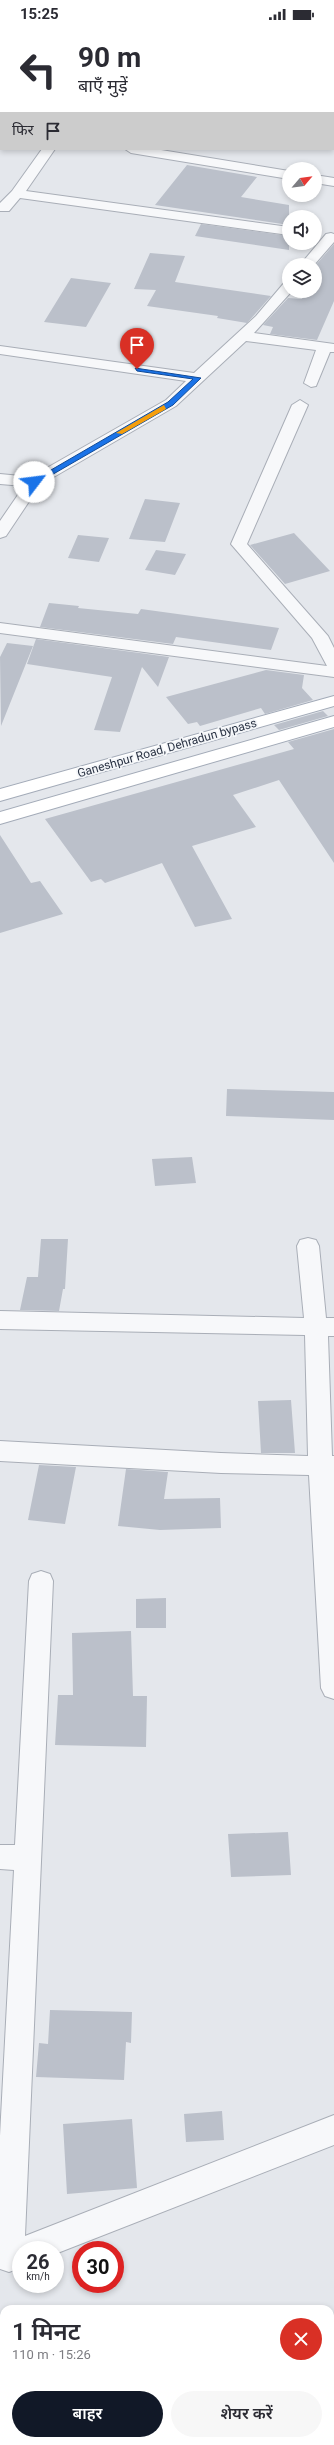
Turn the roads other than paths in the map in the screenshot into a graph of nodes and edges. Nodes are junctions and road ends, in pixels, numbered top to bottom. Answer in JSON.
{"nodes":[{"id":1,"x":48,"y":150,"type":"edge"},
{"id":2,"x":137,"y":150,"type":"edge"},
{"id":3,"x":282,"y":173,"type":"edge"},
{"id":4,"x":322,"y":180,"type":"edge"},
{"id":5,"x":334,"y":182,"type":"edge"},
{"id":6,"x":17,"y":194,"type":"junction"},
{"id":7,"x":1,"y":209,"type":"edge"},
{"id":8,"x":282,"y":231,"type":"edge"},
{"id":9,"x":322,"y":235,"type":"edge"},
{"id":10,"x":333,"y":235,"type":"edge"},
{"id":11,"x":313,"y":258,"type":"edge"},
{"id":12,"x":282,"y":294,"type":"edge"},
{"id":13,"x":243,"y":336,"type":"junction"},
{"id":14,"x":329,"y":348,"type":"edge"},
{"id":15,"x":0,"y":350,"type":"edge"},
{"id":16,"x":198,"y":378,"type":"junction"},
{"id":17,"x":311,"y":383,"type":"dead end"},
{"id":18,"x":300,"y":405,"type":"dead end"},
{"id":19,"x":0,"y":479,"type":"edge"},
{"id":20,"x":34,"y":482,"type":"junction"},
{"id":21,"x":0,"y":532,"type":"edge"},
{"id":22,"x":0,"y":628,"type":"edge"},
{"id":23,"x":334,"y":664,"type":"edge"},
{"id":24,"x":334,"y":672,"type":"edge"},
{"id":25,"x":334,"y":701,"type":"edge"},
{"id":26,"x":334,"y":721,"type":"edge"},
{"id":27,"x":0,"y":795,"type":"edge"},
{"id":28,"x":0,"y":818,"type":"edge"},
{"id":29,"x":308,"y":1246,"type":"dead end"},
{"id":30,"x":0,"y":1320,"type":"edge"},
{"id":31,"x":325,"y":1327,"type":"edge"},
{"id":32,"x":0,"y":1451,"type":"edge"},
{"id":33,"x":327,"y":1466,"type":"edge"},
{"id":34,"x":41,"y":1581,"type":"dead end"},
{"id":35,"x":334,"y":1688,"type":"edge"},
{"id":36,"x":0,"y":1857,"type":"edge"},
{"id":37,"x":28,"y":1858,"type":"junction"},
{"id":38,"x":334,"y":2130,"type":"edge"},
{"id":39,"x":14,"y":2241,"type":"edge"},
{"id":40,"x":50,"y":2241,"type":"edge"}],
"edges":[{"from":1,"to":6,"type":"street"},
{"from":2,"to":3,"type":"street"},
{"from":4,"to":5,"type":"street"},
{"from":6,"to":7,"type":"street"},
{"from":6,"to":8,"type":"street"},
{"from":9,"to":10,"type":"street"},
{"from":10,"to":11,"type":"street"},
{"from":12,"to":13,"type":"street"},
{"from":13,"to":14,"type":"street"},
{"from":13,"to":16,"type":"street"},
{"from":14,"to":17,"type":"street"},
{"from":15,"to":16,"type":"street"},
{"from":16,"to":20,"type":"street"},
{"from":18,"to":23,"type":"street"},
{"from":19,"to":20,"type":"street"},
{"from":20,"to":21,"type":"street"},
{"from":22,"to":24,"type":"street"},
{"from":25,"to":27,"type":"main road","name":"Ganeshpur Road, Dehradun bypass"},
{"from":26,"to":28,"type":"main road"},
{"from":29,"to":31,"type":"street"},
{"from":30,"to":31,"type":"street"},
{"from":31,"to":33,"type":"street"},
{"from":32,"to":33,"type":"street"},
{"from":33,"to":35,"type":"street"},
{"from":34,"to":37,"type":"street"},
{"from":36,"to":37,"type":"street"},
{"from":37,"to":39,"type":"street"},
{"from":38,"to":40,"type":"street"}]}
